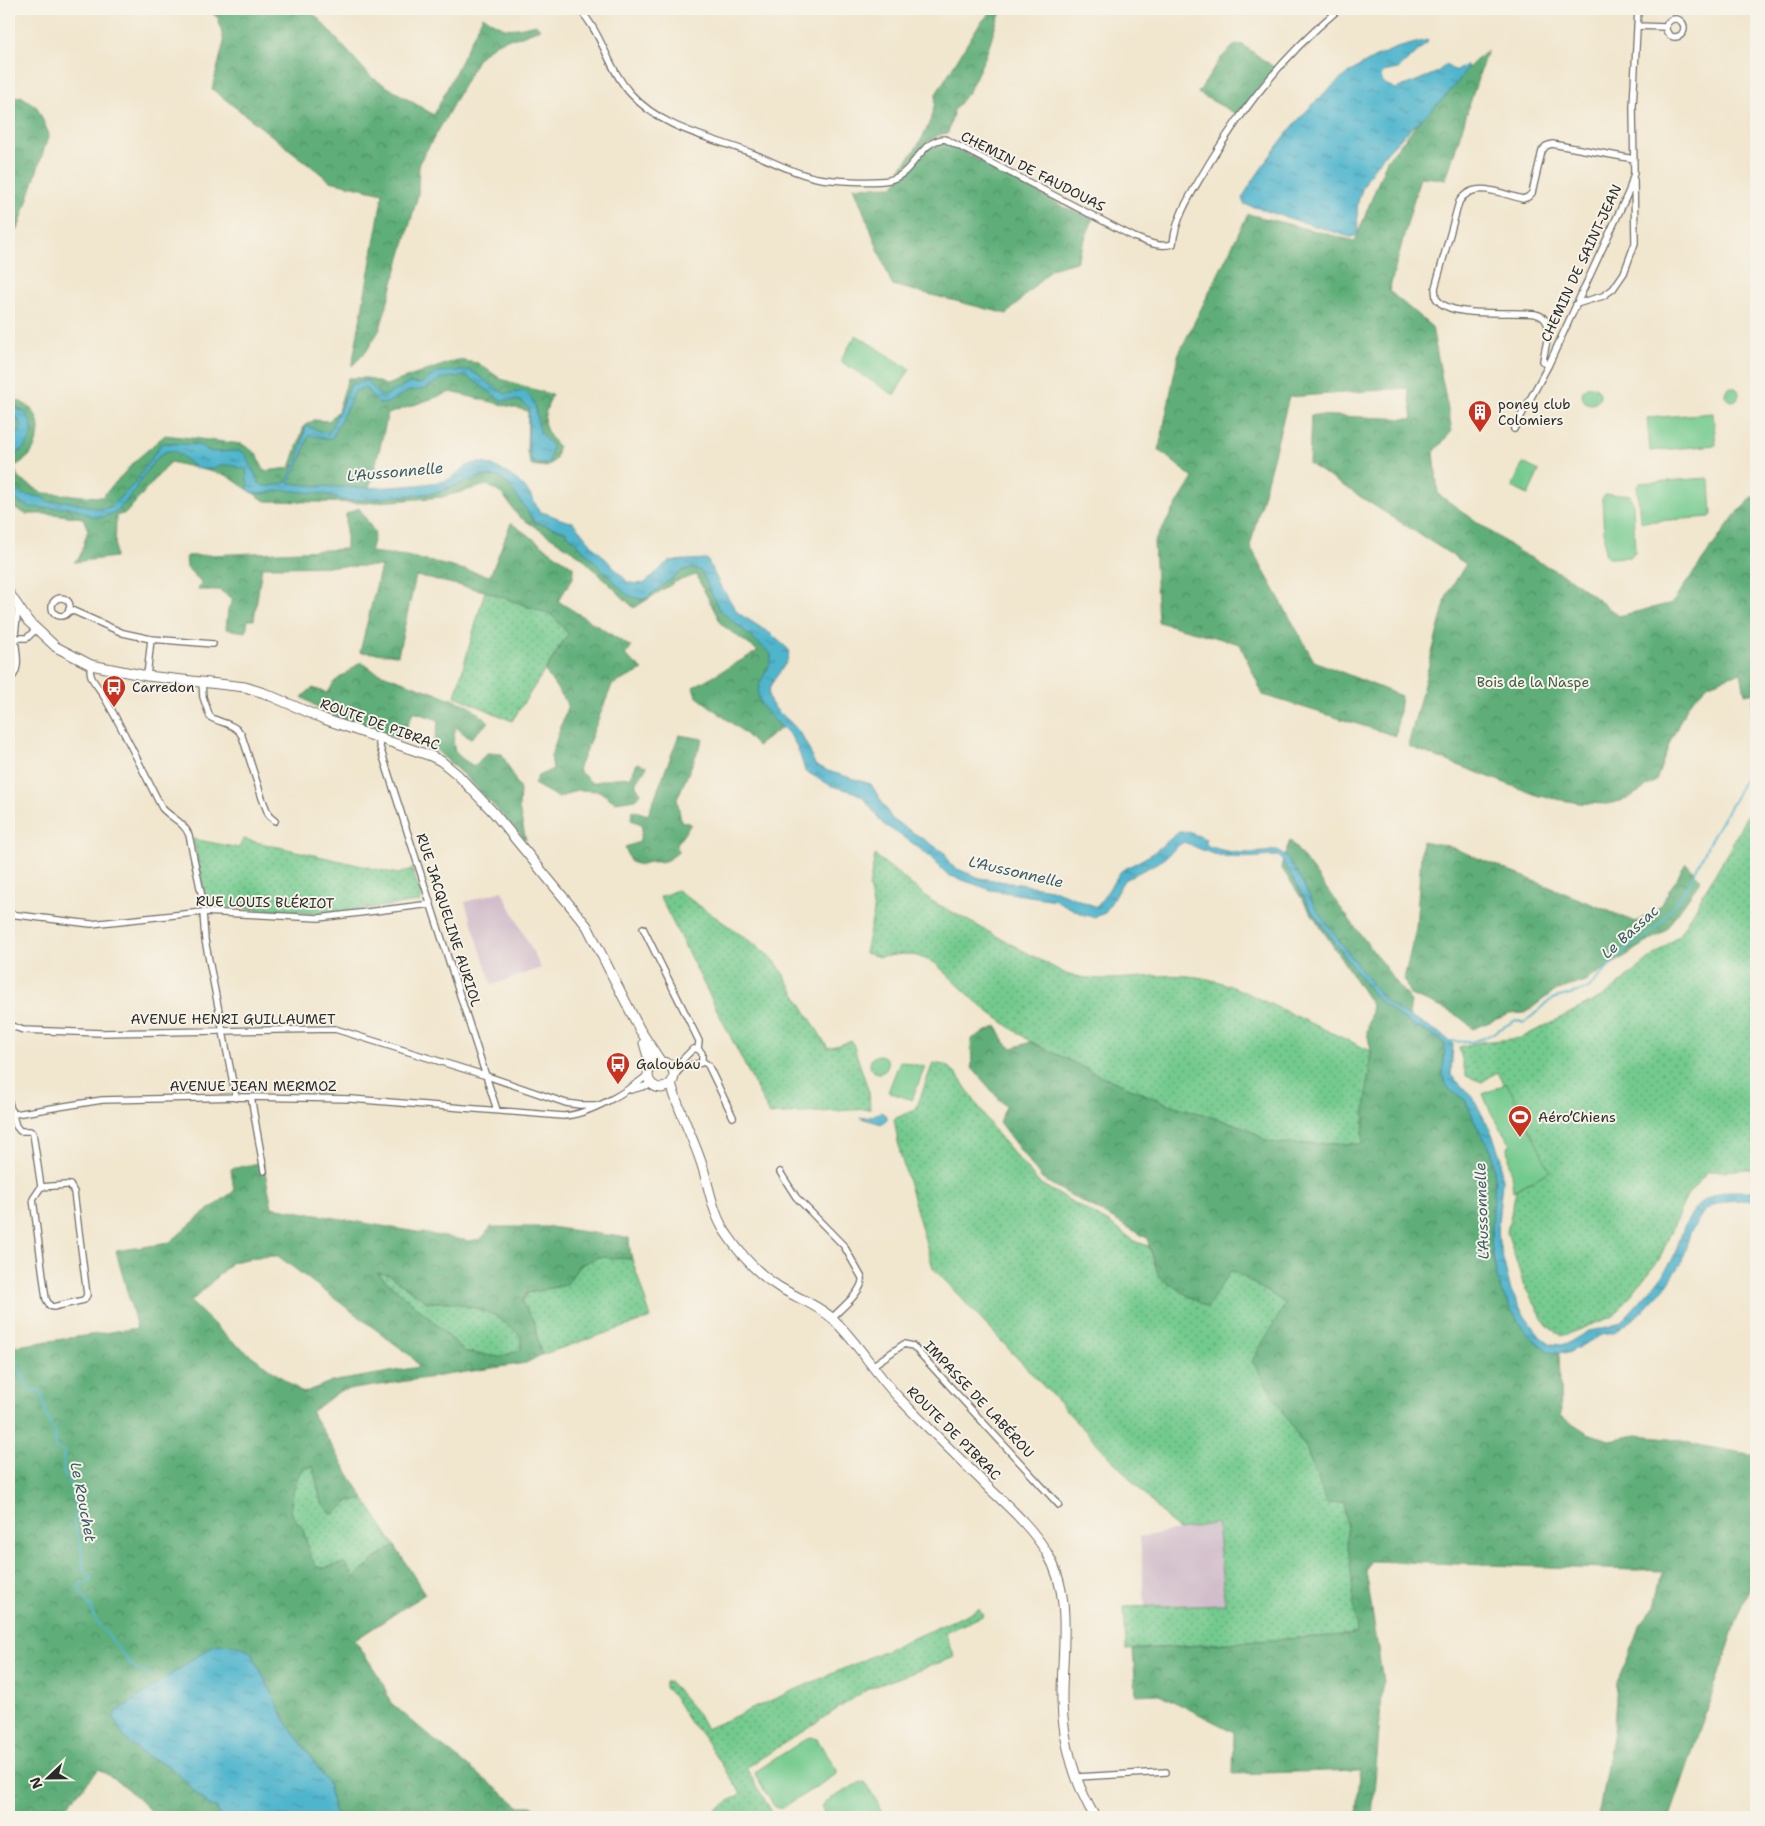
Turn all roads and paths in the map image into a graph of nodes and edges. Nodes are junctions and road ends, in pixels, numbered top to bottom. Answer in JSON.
{"nodes":[{"id":1,"x":579,"y":9,"type":"edge"},
{"id":2,"x":1339,"y":9,"type":"edge"},
{"id":3,"x":1638,"y":9,"type":"edge"},
{"id":4,"x":1637,"y":26,"type":"junction"},
{"id":5,"x":1666,"y":27,"type":"dead end"},
{"id":6,"x":1634,"y":159,"type":"junction"},
{"id":7,"x":1634,"y":173,"type":"junction"},
{"id":8,"x":1576,"y":304,"type":"junction"},
{"id":9,"x":1548,"y":366,"type":"junction"},
{"id":10,"x":1514,"y":430,"type":"dead end"},
{"id":11,"x":9,"y":593,"type":"edge"},
{"id":12,"x":18,"y":607,"type":"junction"},
{"id":13,"x":70,"y":609,"type":"dead end"},
{"id":14,"x":36,"y":629,"type":"junction"},
{"id":15,"x":15,"y":638,"type":"junction"},
{"id":16,"x":151,"y":639,"type":"junction"},
{"id":17,"x":213,"y":644,"type":"dead end"},
{"id":18,"x":90,"y":665,"type":"junction"},
{"id":19,"x":147,"y":676,"type":"junction"},
{"id":20,"x":9,"y":680,"type":"edge"},
{"id":21,"x":202,"y":683,"type":"junction"},
{"id":22,"x":377,"y":738,"type":"junction"},
{"id":23,"x":275,"y":821,"type":"dead end"},
{"id":24,"x":203,"y":902,"type":"dead end"},
{"id":25,"x":431,"y":904,"type":"junction"},
{"id":26,"x":203,"y":912,"type":"junction"},
{"id":27,"x":9,"y":914,"type":"edge"},
{"id":28,"x":643,"y":928,"type":"dead end"},
{"id":29,"x":9,"y":1025,"type":"edge"},
{"id":30,"x":223,"y":1030,"type":"junction"},
{"id":31,"x":640,"y":1030,"type":"junction"},
{"id":32,"x":698,"y":1049,"type":"junction"},
{"id":33,"x":702,"y":1061,"type":"junction"},
{"id":34,"x":665,"y":1063,"type":"junction"},
{"id":35,"x":650,"y":1071,"type":"junction"},
{"id":36,"x":487,"y":1076,"type":"junction"},
{"id":37,"x":672,"y":1080,"type":"junction"},
{"id":38,"x":656,"y":1086,"type":"junction"},
{"id":39,"x":622,"y":1093,"type":"junction"},
{"id":40,"x":251,"y":1097,"type":"junction"},
{"id":41,"x":236,"y":1098,"type":"junction"},
{"id":42,"x":9,"y":1102,"type":"edge"},
{"id":43,"x":596,"y":1105,"type":"junction"},
{"id":44,"x":497,"y":1110,"type":"junction"},
{"id":45,"x":10,"y":1115,"type":"edge"},
{"id":46,"x":733,"y":1117,"type":"dead end"},
{"id":47,"x":685,"y":1124,"type":"junction"},
{"id":48,"x":264,"y":1171,"type":"dead end"},
{"id":49,"x":780,"y":1172,"type":"dead end"},
{"id":50,"x":42,"y":1188,"type":"junction"},
{"id":51,"x":832,"y":1318,"type":"junction"},
{"id":52,"x":872,"y":1366,"type":"junction"},
{"id":53,"x":1059,"y":1505,"type":"dead end"},
{"id":54,"x":1166,"y":1772,"type":"dead end"},
{"id":55,"x":1077,"y":1777,"type":"junction"},
{"id":56,"x":1095,"y":1817,"type":"edge"}],
"edges":[{"from":1,"to":2,"type":"street","name":"CHEMIN DE FAUDOUAS"},
{"from":3,"to":4,"type":"street","name":"CHEMIN DE SAINT-JEAN"},
{"from":4,"to":5,"type":"street"},
{"from":4,"to":6,"type":"street","name":"CHEMIN DE SAINT-JEAN"},
{"from":6,"to":7,"type":"street","name":"CHEMIN DE SAINT-JEAN"},
{"from":6,"to":9,"type":"street"},
{"from":7,"to":8,"type":"street","name":"CHEMIN DE SAINT-JEAN"},
{"from":7,"to":8,"type":"street"},
{"from":8,"to":9,"type":"street","name":"CHEMIN DE SAINT-JEAN"},
{"from":9,"to":10,"type":"street","name":"CHEMIN DE SAINT-JEAN"},
{"from":11,"to":12,"type":"main road","name":"ROUTE DE PIBRAC"},
{"from":12,"to":14,"type":"main road","name":"ROUTE DE PIBRAC"},
{"from":12,"to":15,"type":"street"},
{"from":13,"to":16,"type":"street"},
{"from":14,"to":15,"type":"street"},
{"from":14,"to":18,"type":"main road","name":"ROUTE DE PIBRAC"},
{"from":15,"to":20,"type":"street"},
{"from":16,"to":17,"type":"street"},
{"from":16,"to":19,"type":"street"},
{"from":18,"to":19,"type":"main road","name":"ROUTE DE PIBRAC"},
{"from":18,"to":24,"type":"street"},
{"from":19,"to":21,"type":"main road","name":"ROUTE DE PIBRAC"},
{"from":21,"to":22,"type":"main road","name":"ROUTE DE PIBRAC"},
{"from":21,"to":23,"type":"street"},
{"from":22,"to":25,"type":"street","name":"RUE JACQUELINE AURIOL"},
{"from":22,"to":31,"type":"main road","name":"ROUTE DE PIBRAC"},
{"from":25,"to":26,"type":"street","name":"RUE LOUIS BLÉRIOT"},
{"from":25,"to":36,"type":"street","name":"RUE JACQUELINE AURIOL"},
{"from":26,"to":27,"type":"street","name":"RUE LOUIS BLÉRIOT"},
{"from":26,"to":30,"type":"street"},
{"from":28,"to":32,"type":"street"},
{"from":29,"to":30,"type":"street","name":"AVENUE HENRI GUILLAUMET"},
{"from":30,"to":36,"type":"street","name":"AVENUE HENRI GUILLAUMET"},
{"from":30,"to":41,"type":"street"},
{"from":31,"to":34,"type":"main road","name":"ROUTE DE PIBRAC"},
{"from":31,"to":35,"type":"main road","name":"ROUTE DE PIBRAC"},
{"from":32,"to":33,"type":"street"},
{"from":32,"to":34,"type":"street"},
{"from":33,"to":37,"type":"street"},
{"from":33,"to":46,"type":"street"},
{"from":34,"to":35,"type":"main road"},
{"from":34,"to":37,"type":"main road","name":"ROUTE DE PIBRAC"},
{"from":35,"to":38,"type":"main road","name":"ROUTE DE PIBRAC"},
{"from":35,"to":39,"type":"street"},
{"from":36,"to":43,"type":"street","name":"AVENUE HENRI GUILLAUMET"},
{"from":36,"to":44,"type":"street","name":"RUE JACQUELINE AURIOL"},
{"from":37,"to":38,"type":"main road"},
{"from":37,"to":47,"type":"main road","name":"ROUTE DE PIBRAC"},
{"from":38,"to":39,"type":"street"},
{"from":38,"to":47,"type":"main road","name":"ROUTE DE PIBRAC"},
{"from":39,"to":43,"type":"street","name":"AVENUE JEAN MERMOZ"},
{"from":40,"to":41,"type":"street","name":"AVENUE JEAN MERMOZ"},
{"from":40,"to":44,"type":"street","name":"AVENUE JEAN MERMOZ"},
{"from":40,"to":48,"type":"street"},
{"from":41,"to":45,"type":"street","name":"AVENUE JEAN MERMOZ"},
{"from":42,"to":45,"type":"street"},
{"from":43,"to":44,"type":"street","name":"AVENUE JEAN MERMOZ"},
{"from":45,"to":50,"type":"street"},
{"from":47,"to":51,"type":"main road","name":"ROUTE DE PIBRAC"},
{"from":49,"to":51,"type":"street"},
{"from":50,"to":50,"type":"street"},
{"from":51,"to":52,"type":"main road","name":"ROUTE DE PIBRAC"},
{"from":52,"to":53,"type":"street","name":"IMPASSE DE LABÉROU"},
{"from":52,"to":55,"type":"main road","name":"ROUTE DE PIBRAC"},
{"from":54,"to":55,"type":"street"},
{"from":55,"to":56,"type":"main road","name":"ROUTE DE PIBRAC"}]}
